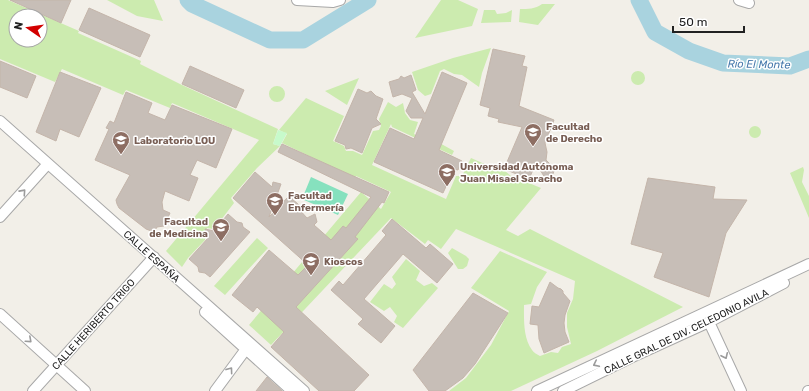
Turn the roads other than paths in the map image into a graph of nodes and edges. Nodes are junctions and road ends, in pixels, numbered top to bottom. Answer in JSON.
{"nodes":[{"id":1,"x":297,"y":0,"type":"edge"},
{"id":2,"x":340,"y":0,"type":"edge"},
{"id":3,"x":739,"y":0,"type":"edge"},
{"id":4,"x":749,"y":3,"type":"dead end"},
{"id":5,"x":0,"y":121,"type":"edge"},
{"id":6,"x":0,"y":128,"type":"edge"},
{"id":7,"x":45,"y":167,"type":"junction"},
{"id":8,"x":0,"y":216,"type":"edge"},
{"id":9,"x":151,"y":259,"type":"junction"},
{"id":10,"x":809,"y":264,"type":"edge"},
{"id":11,"x":809,"y":270,"type":"edge"},
{"id":12,"x":0,"y":314,"type":"edge"},
{"id":13,"x":709,"y":322,"type":"junction"},
{"id":14,"x":246,"y":349,"type":"junction"},
{"id":15,"x":56,"y":365,"type":"junction"},
{"id":16,"x":33,"y":391,"type":"edge"},
{"id":17,"x":85,"y":391,"type":"edge"},
{"id":18,"x":215,"y":391,"type":"edge"},
{"id":19,"x":292,"y":391,"type":"edge"},
{"id":20,"x":304,"y":391,"type":"edge"},
{"id":21,"x":537,"y":391,"type":"edge"},
{"id":22,"x":563,"y":391,"type":"edge"},
{"id":23,"x":741,"y":391,"type":"edge"}],
"edges":[{"from":1,"to":2,"type":"street"},
{"from":3,"to":4,"type":"street"},
{"from":5,"to":9,"type":"street","name":"CALLE ESPAÑA"},
{"from":6,"to":7,"type":"street","name":"CALLE ESPAÑA"},
{"from":8,"to":7,"type":"street","one_way":true},
{"from":7,"to":9,"type":"street","name":"CALLE ESPAÑA"},
{"from":9,"to":14,"type":"street","name":"CALLE ESPAÑA"},
{"from":9,"to":15,"type":"street","name":"CALLE HERIBERTO TRIGO"},
{"from":9,"to":20,"type":"street","name":"CALLE ESPAÑA"},
{"from":10,"to":21,"type":"street","one_way":true},
{"from":11,"to":13,"type":"street","name":"CALLE GRAL DE DIV. CELEDONIO AVILA"},
{"from":12,"to":15,"type":"street","one_way":true},
{"from":13,"to":22,"type":"street","name":"CALLE GRAL DE DIV. CELEDONIO AVILA"},
{"from":13,"to":23,"type":"street","one_way":true},
{"from":18,"to":14,"type":"street","one_way":true},
{"from":14,"to":19,"type":"street","name":"CALLE ESPAÑA"},
{"from":15,"to":16,"type":"street","name":"CALLE HERIBERTO TRIGO"},
{"from":15,"to":17,"type":"street"}]}
